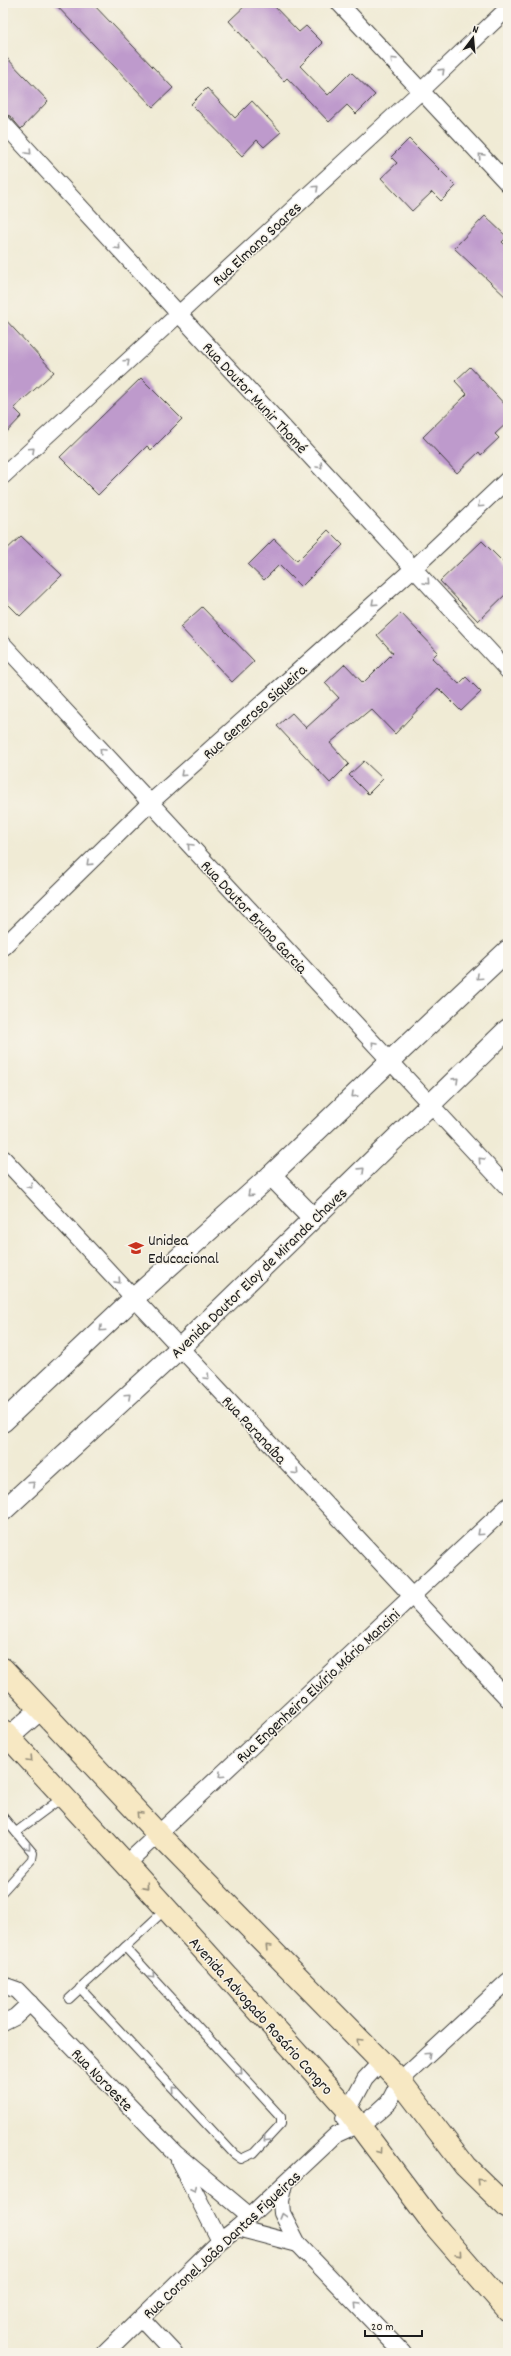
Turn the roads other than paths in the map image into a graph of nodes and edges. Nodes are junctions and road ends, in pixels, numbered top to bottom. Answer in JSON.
{"nodes":[{"id":1,"x":339,"y":3,"type":"edge"},
{"id":2,"x":508,"y":8,"type":"edge"},
{"id":3,"x":422,"y":91,"type":"junction"},
{"id":4,"x":3,"y":123,"type":"edge"},
{"id":5,"x":508,"y":184,"type":"edge"},
{"id":6,"x":179,"y":314,"type":"junction"},
{"id":7,"x":3,"y":476,"type":"edge"},
{"id":8,"x":508,"y":479,"type":"edge"},
{"id":9,"x":414,"y":568,"type":"junction"},
{"id":10,"x":3,"y":644,"type":"edge"},
{"id":11,"x":508,"y":671,"type":"edge"},
{"id":12,"x":150,"y":803,"type":"junction"},
{"id":13,"x":3,"y":947,"type":"edge"},
{"id":14,"x":508,"y":950,"type":"edge"},
{"id":15,"x":508,"y":1029,"type":"edge"},
{"id":16,"x":390,"y":1061,"type":"junction"},
{"id":17,"x":430,"y":1104,"type":"junction"},
{"id":18,"x":3,"y":1158,"type":"edge"},
{"id":19,"x":271,"y":1175,"type":"junction"},
{"id":20,"x":508,"y":1188,"type":"edge"},
{"id":21,"x":313,"y":1218,"type":"junction"},
{"id":22,"x":134,"y":1298,"type":"junction"},
{"id":23,"x":180,"y":1348,"type":"junction"},
{"id":24,"x":3,"y":1422,"type":"edge"},
{"id":25,"x":508,"y":1506,"type":"edge"},
{"id":26,"x":3,"y":1510,"type":"edge"},
{"id":27,"x":412,"y":1596,"type":"junction"},
{"id":28,"x":3,"y":1669,"type":"edge"},
{"id":29,"x":508,"y":1699,"type":"edge"},
{"id":30,"x":41,"y":1709,"type":"junction"},
{"id":31,"x":6,"y":1734,"type":"edge"},
{"id":32,"x":64,"y":1796,"type":"junction"},
{"id":33,"x":3,"y":1817,"type":"edge"},
{"id":34,"x":16,"y":1832,"type":"junction"},
{"id":35,"x":158,"y":1834,"type":"junction"},
{"id":36,"x":126,"y":1864,"type":"junction"},
{"id":37,"x":3,"y":1891,"type":"edge"},
{"id":38,"x":166,"y":1908,"type":"junction"},
{"id":39,"x":125,"y":1948,"type":"junction"},
{"id":40,"x":508,"y":1981,"type":"edge"},
{"id":41,"x":3,"y":1985,"type":"edge"},
{"id":42,"x":80,"y":1988,"type":"junction"},
{"id":43,"x":69,"y":1999,"type":"dead end"},
{"id":44,"x":30,"y":2003,"type":"junction"},
{"id":45,"x":3,"y":2023,"type":"edge"},
{"id":46,"x":380,"y":2063,"type":"junction"},
{"id":47,"x":400,"y":2081,"type":"junction"},
{"id":48,"x":354,"y":2116,"type":"junction"},
{"id":49,"x":176,"y":2154,"type":"junction"},
{"id":50,"x":285,"y":2184,"type":"junction"},
{"id":51,"x":508,"y":2208,"type":"edge"},
{"id":52,"x":250,"y":2216,"type":"junction"},
{"id":53,"x":237,"y":2228,"type":"junction"},
{"id":54,"x":220,"y":2241,"type":"junction"},
{"id":55,"x":298,"y":2244,"type":"junction"},
{"id":56,"x":508,"y":2310,"type":"edge"},
{"id":57,"x":142,"y":2319,"type":"junction"},
{"id":58,"x":105,"y":2353,"type":"edge"},
{"id":59,"x":174,"y":2353,"type":"edge"},
{"id":60,"x":403,"y":2353,"type":"edge"}],
"edges":[{"from":3,"to":1,"type":"street","one_way":true},
{"from":3,"to":2,"type":"street","name":"Rua Elmano Soares","one_way":true},
{"from":5,"to":3,"type":"street","one_way":true},
{"from":6,"to":3,"type":"street","name":"Rua Elmano Soares","one_way":true},
{"from":4,"to":6,"type":"street","name":"Rua Doutor Munir Thomé","one_way":true},
{"from":7,"to":6,"type":"street","name":"Rua Elmano Soares","one_way":true},
{"from":6,"to":9,"type":"street","name":"Rua Doutor Munir Thomé","one_way":true},
{"from":8,"to":9,"type":"street","name":"Rua Generoso Siqueira","one_way":true},
{"from":9,"to":11,"type":"street","name":"Rua Doutor Munir Thomé","one_way":true},
{"from":9,"to":12,"type":"street","name":"Rua Generoso Siqueira","one_way":true},
{"from":12,"to":10,"type":"street","name":"Rua Doutor Bruno Garcia","one_way":true},
{"from":12,"to":13,"type":"street","name":"Rua Generoso Siqueira","one_way":true},
{"from":16,"to":12,"type":"street","name":"Rua Doutor Bruno Garcia","one_way":true},
{"from":14,"to":16,"type":"street","one_way":true},
{"from":17,"to":15,"type":"street","name":"Avenida Doutor Eloy de Miranda Chaves","one_way":true},
{"from":16,"to":17,"type":"street","name":"Rua Doutor Bruno Garcia"},
{"from":16,"to":19,"type":"street","one_way":true},
{"from":20,"to":17,"type":"street","name":"Rua Doutor Bruno Garcia","one_way":true},
{"from":21,"to":17,"type":"street","name":"Avenida Doutor Eloy de Miranda Chaves","one_way":true},
{"from":18,"to":22,"type":"street","name":"Rua Paranaíba","one_way":true},
{"from":19,"to":21,"type":"street"},
{"from":19,"to":22,"type":"street","one_way":true},
{"from":21,"to":23,"type":"street","name":"Avenida Doutor Eloy de Miranda Chaves"},
{"from":22,"to":23,"type":"street","name":"Rua Paranaíba"},
{"from":22,"to":24,"type":"street","one_way":true},
{"from":26,"to":23,"type":"street","name":"Avenida Doutor Eloy de Miranda Chaves","one_way":true},
{"from":23,"to":27,"type":"street","name":"Rua Paranaíba","one_way":true},
{"from":25,"to":27,"type":"street","name":"Rua Engenheiro Elvírio Mário Mancini","one_way":true},
{"from":27,"to":29,"type":"street","name":"Rua Paranaíba"},
{"from":27,"to":35,"type":"street","name":"Rua Engenheiro Elvírio Mário Mancini","one_way":true},
{"from":28,"to":30,"type":"main road"},
{"from":30,"to":31,"type":"street"},
{"from":35,"to":30,"type":"main road","one_way":true},
{"from":31,"to":32,"type":"main road","name":"Avenida Advogado Rosário Congro","one_way":true},
{"from":32,"to":34,"type":"lane"},
{"from":32,"to":36,"type":"main road","name":"Avenida Advogado Rosário Congro"},
{"from":33,"to":34,"type":"lane"},
{"from":34,"to":37,"type":"lane","one_way":true},
{"from":35,"to":36,"type":"street","name":"Rua Engenheiro Elvírio Mário Mancini"},
{"from":46,"to":35,"type":"main road","one_way":true},
{"from":36,"to":38,"type":"main road","name":"Avenida Advogado Rosário Congro","one_way":true},
{"from":38,"to":39,"type":"lane"},
{"from":38,"to":48,"type":"main road","name":"Avenida Advogado Rosário Congro"},
{"from":39,"to":42,"type":"lane"},
{"from":39,"to":42,"type":"lane","one_way":true},
{"from":47,"to":40,"type":"street","one_way":true},
{"from":41,"to":44,"type":"street","name":"Rua Noroeste"},
{"from":42,"to":43,"type":"lane"},
{"from":44,"to":45,"type":"street"},
{"from":44,"to":49,"type":"street","name":"Rua Noroeste"},
{"from":46,"to":47,"type":"main road"},
{"from":46,"to":48,"type":"street"},
{"from":47,"to":48,"type":"street"},
{"from":51,"to":47,"type":"main road","one_way":true},
{"from":48,"to":50,"type":"street","name":"Rua Coronel João Dantas Figueiras"},
{"from":48,"to":56,"type":"main road","name":"Avenida Advogado Rosário Congro","one_way":true},
{"from":49,"to":52,"type":"street","name":"Rua Noroeste"},
{"from":49,"to":54,"type":"street","name":"Rua Noroeste","one_way":true},
{"from":50,"to":52,"type":"street","name":"Rua Coronel João Dantas Figueiras"},
{"from":55,"to":50,"type":"street","one_way":true},
{"from":52,"to":53,"type":"street","name":"Rua Coronel João Dantas Figueiras"},
{"from":53,"to":54,"type":"street","name":"Rua Coronel João Dantas Figueiras"},
{"from":53,"to":55,"type":"street"},
{"from":54,"to":57,"type":"street","name":"Rua Coronel João Dantas Figueiras"},
{"from":60,"to":55,"type":"street","one_way":true},
{"from":57,"to":58,"type":"street","name":"Rua Coronel João Dantas Figueiras"},
{"from":57,"to":59,"type":"street"}]}
